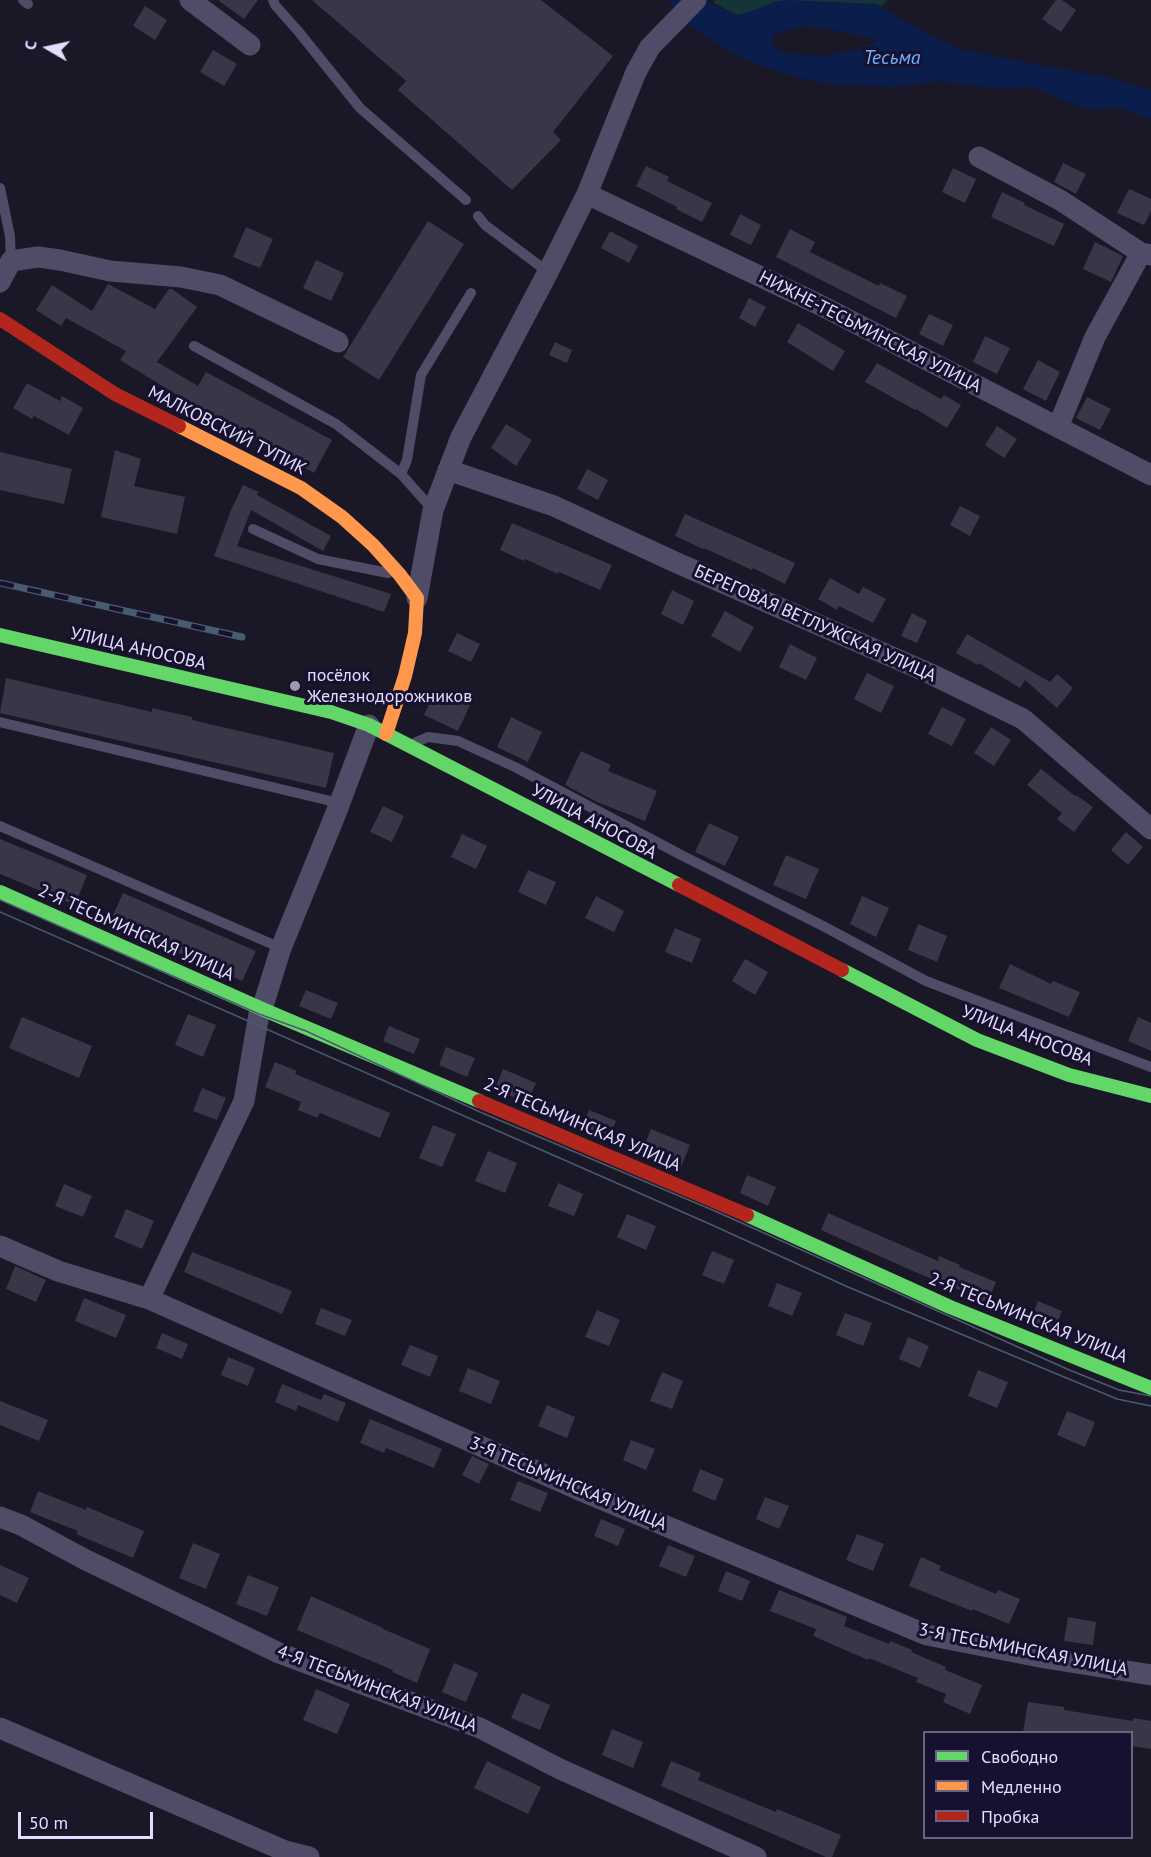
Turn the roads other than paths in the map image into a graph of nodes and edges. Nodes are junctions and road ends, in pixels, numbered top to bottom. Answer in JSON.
{"nodes":[{"id":1,"x":190,"y":0,"type":"edge"},
{"id":2,"x":273,"y":0,"type":"edge"},
{"id":3,"x":696,"y":0,"type":"edge"},
{"id":4,"x":250,"y":45,"type":"dead end"},
{"id":5,"x":979,"y":157,"type":"dead end"},
{"id":6,"x":0,"y":188,"type":"edge"},
{"id":7,"x":587,"y":194,"type":"junction"},
{"id":8,"x":466,"y":200,"type":"dead end"},
{"id":9,"x":478,"y":216,"type":"dead end"},
{"id":10,"x":1146,"y":254,"type":"edge"},
{"id":11,"x":11,"y":261,"type":"junction"},
{"id":12,"x":548,"y":272,"type":"junction"},
{"id":13,"x":0,"y":282,"type":"edge"},
{"id":14,"x":471,"y":293,"type":"dead end"},
{"id":15,"x":0,"y":319,"type":"edge"},
{"id":16,"x":338,"y":342,"type":"dead end"},
{"id":17,"x":194,"y":346,"type":"dead end"},
{"id":18,"x":1058,"y":427,"type":"junction"},
{"id":19,"x":448,"y":470,"type":"junction"},
{"id":20,"x":401,"y":474,"type":"junction"},
{"id":21,"x":1151,"y":475,"type":"edge"},
{"id":22,"x":433,"y":510,"type":"junction"},
{"id":23,"x":253,"y":529,"type":"dead end"},
{"id":24,"x":400,"y":575,"type":"junction"},
{"id":25,"x":417,"y":598,"type":"junction"},
{"id":26,"x":0,"y":635,"type":"edge"},
{"id":27,"x":0,"y":722,"type":"edge"},
{"id":28,"x":377,"y":730,"type":"junction"},
{"id":29,"x":408,"y":745,"type":"junction"},
{"id":30,"x":339,"y":803,"type":"junction"},
{"id":31,"x":0,"y":826,"type":"edge"},
{"id":32,"x":1151,"y":829,"type":"edge"},
{"id":33,"x":0,"y":892,"type":"edge"},
{"id":34,"x":281,"y":948,"type":"junction"},
{"id":35,"x":260,"y":1017,"type":"junction"},
{"id":36,"x":1151,"y":1067,"type":"edge"},
{"id":37,"x":1151,"y":1096,"type":"edge"},
{"id":38,"x":0,"y":1246,"type":"edge"},
{"id":39,"x":149,"y":1299,"type":"junction"},
{"id":40,"x":1151,"y":1388,"type":"edge"},
{"id":41,"x":0,"y":1517,"type":"edge"},
{"id":42,"x":1151,"y":1675,"type":"edge"},
{"id":43,"x":0,"y":1728,"type":"edge"},
{"id":44,"x":309,"y":1857,"type":"edge"},
{"id":45,"x":756,"y":1857,"type":"edge"}],
"edges":[{"from":1,"to":4,"type":"street"},
{"from":2,"to":8,"type":"lane"},
{"from":3,"to":7,"type":"street"},
{"from":5,"to":10,"type":"street"},
{"from":6,"to":11,"type":"lane"},
{"from":7,"to":12,"type":"street"},
{"from":7,"to":18,"type":"street","name":"НИЖНЕ-ТЕСЬМИНСКАЯ УЛИЦА"},
{"from":9,"to":12,"type":"lane"},
{"from":10,"to":18,"type":"street"},
{"from":11,"to":13,"type":"street"},
{"from":11,"to":16,"type":"street"},
{"from":12,"to":19,"type":"street"},
{"from":14,"to":20,"type":"lane"},
{"from":15,"to":24,"type":"street","name":"МАЛКОВСКИЙ ТУПИК"},
{"from":17,"to":20,"type":"lane"},
{"from":18,"to":21,"type":"street","name":"НИЖНЕ-ТЕСЬМИНСКАЯ УЛИЦА"},
{"from":19,"to":22,"type":"street"},
{"from":19,"to":32,"type":"street","name":"БЕРЕГОВАЯ ВЕТЛУЖСКАЯ УЛИЦА"},
{"from":20,"to":22,"type":"lane"},
{"from":22,"to":25,"type":"street"},
{"from":23,"to":24,"type":"lane"},
{"from":24,"to":25,"type":"street","name":"МАЛКОВСКИЙ ТУПИК"},
{"from":25,"to":28,"type":"street"},
{"from":26,"to":28,"type":"street","name":"УЛИЦА АНОСОВА"},
{"from":27,"to":30,"type":"lane"},
{"from":28,"to":29,"type":"street","name":"УЛИЦА АНОСОВА"},
{"from":28,"to":30,"type":"street"},
{"from":29,"to":36,"type":"lane"},
{"from":29,"to":37,"type":"street","name":"УЛИЦА АНОСОВА"},
{"from":30,"to":34,"type":"street"},
{"from":31,"to":34,"type":"lane"},
{"from":33,"to":35,"type":"street","name":"2-Я ТЕСЬМИНСКАЯ УЛИЦА"},
{"from":34,"to":35,"type":"street"},
{"from":35,"to":39,"type":"street"},
{"from":35,"to":40,"type":"street","name":"2-Я ТЕСЬМИНСКАЯ УЛИЦА"},
{"from":38,"to":39,"type":"street","name":"3-Я ТЕСЬМИНСКАЯ УЛИЦА"},
{"from":39,"to":42,"type":"street","name":"3-Я ТЕСЬМИНСКАЯ УЛИЦА"},
{"from":41,"to":45,"type":"street","name":"4-Я ТЕСЬМИНСКАЯ УЛИЦА"},
{"from":43,"to":44,"type":"street"}]}
